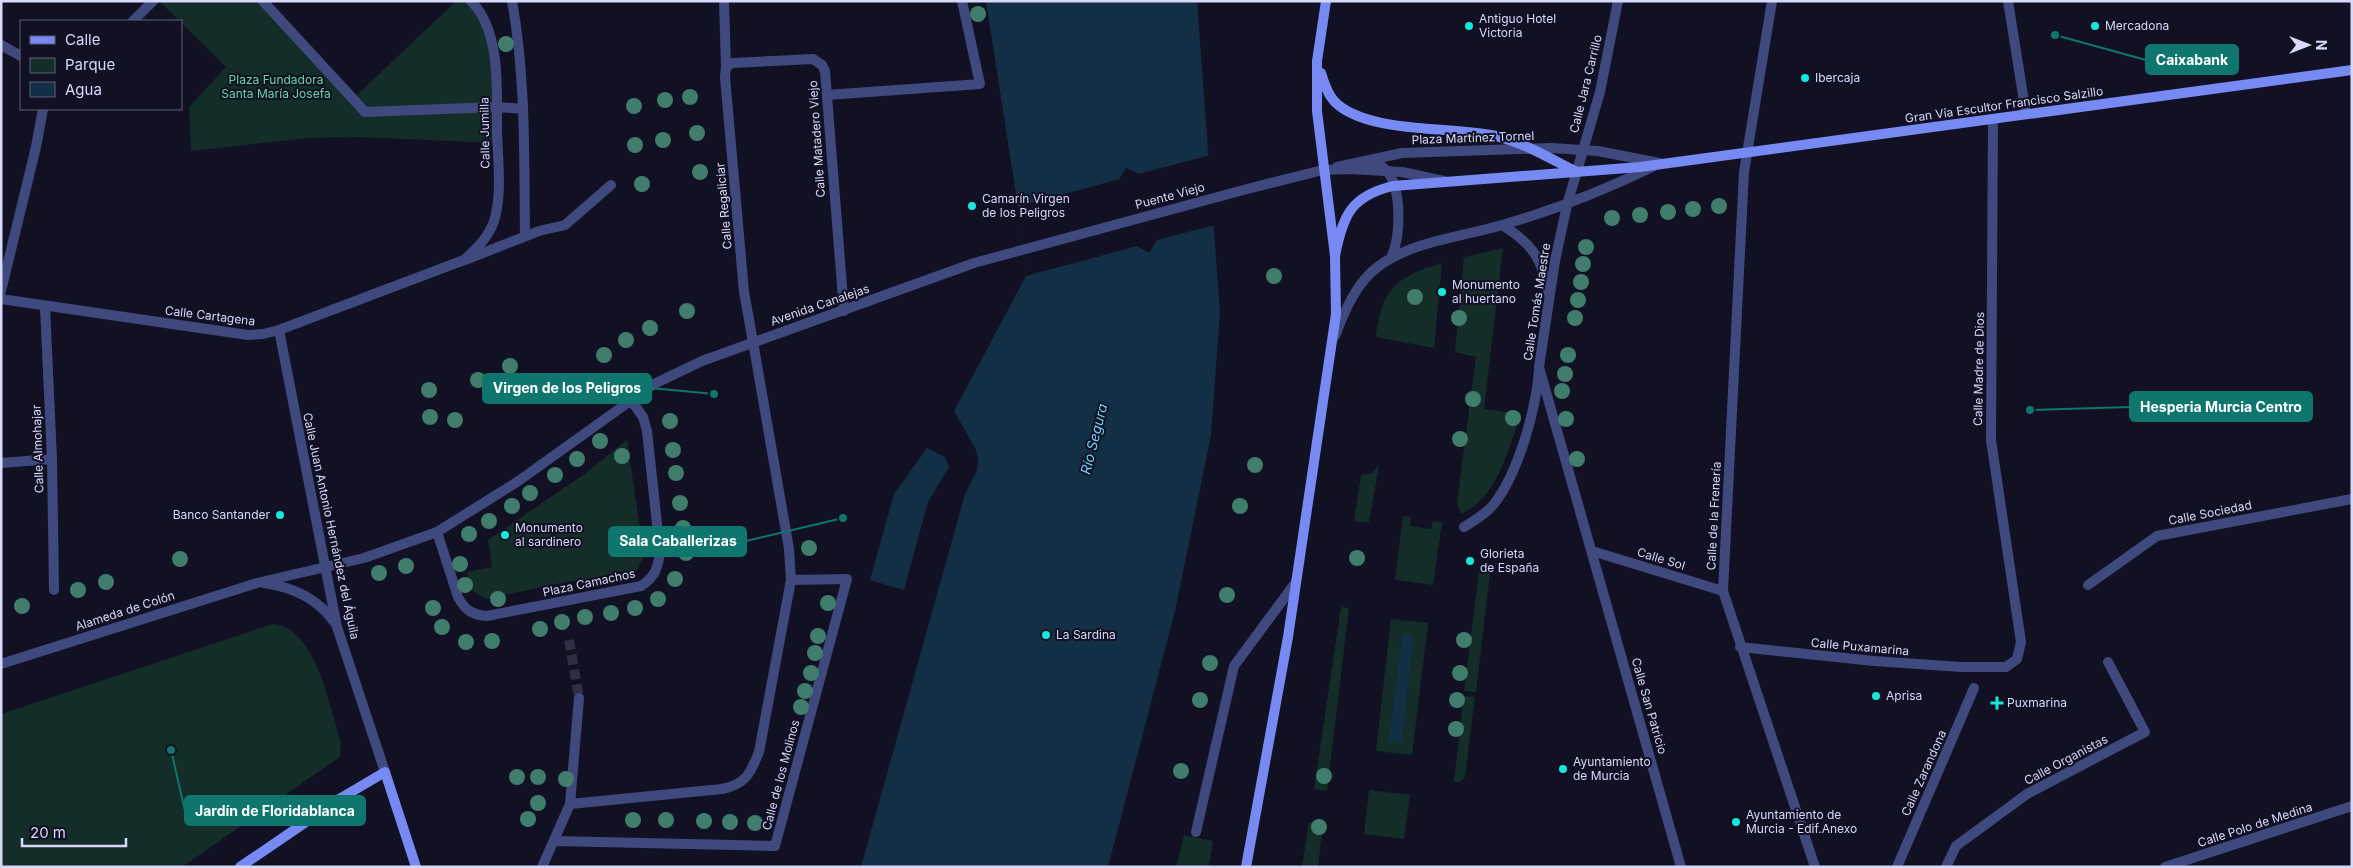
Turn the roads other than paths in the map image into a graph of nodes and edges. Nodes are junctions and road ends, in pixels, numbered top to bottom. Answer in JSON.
{"nodes":[{"id":1,"x":153,"y":1,"type":"edge"},
{"id":2,"x":263,"y":1,"type":"edge"},
{"id":3,"x":471,"y":1,"type":"edge"},
{"id":4,"x":512,"y":1,"type":"edge"},
{"id":5,"x":724,"y":1,"type":"edge"},
{"id":6,"x":962,"y":1,"type":"edge"},
{"id":7,"x":1326,"y":1,"type":"edge"},
{"id":8,"x":1618,"y":1,"type":"edge"},
{"id":9,"x":1772,"y":1,"type":"edge"},
{"id":10,"x":2008,"y":1,"type":"edge"},
{"id":11,"x":134,"y":20,"type":"edge"},
{"id":12,"x":1,"y":45,"type":"edge"},
{"id":13,"x":20,"y":55,"type":"edge"},
{"id":14,"x":1317,"y":60,"type":"junction"},
{"id":15,"x":726,"y":67,"type":"junction"},
{"id":16,"x":2352,"y":70,"type":"edge"},
{"id":17,"x":826,"y":95,"type":"junction"},
{"id":18,"x":497,"y":108,"type":"junction"},
{"id":19,"x":523,"y":109,"type":"junction"},
{"id":20,"x":43,"y":110,"type":"edge"},
{"id":21,"x":2026,"y":114,"type":"junction"},
{"id":22,"x":1993,"y":119,"type":"junction"},
{"id":23,"x":1529,"y":148,"type":"junction"},
{"id":24,"x":1583,"y":149,"type":"junction"},
{"id":25,"x":1748,"y":152,"type":"junction"},
{"id":26,"x":1365,"y":160,"type":"junction"},
{"id":27,"x":1660,"y":164,"type":"junction"},
{"id":28,"x":1323,"y":170,"type":"junction"},
{"id":29,"x":1387,"y":170,"type":"junction"},
{"id":30,"x":1577,"y":172,"type":"junction"},
{"id":31,"x":1446,"y":181,"type":"junction"},
{"id":32,"x":611,"y":185,"type":"dead end"},
{"id":33,"x":1394,"y":186,"type":"junction"},
{"id":34,"x":1567,"y":205,"type":"junction"},
{"id":35,"x":1502,"y":226,"type":"junction"},
{"id":36,"x":526,"y":236,"type":"junction"},
{"id":37,"x":1023,"y":248,"type":"joint"},
{"id":38,"x":1335,"y":256,"type":"junction"},
{"id":39,"x":1391,"y":258,"type":"junction"},
{"id":40,"x":464,"y":260,"type":"junction"},
{"id":41,"x":1,"y":291,"type":"edge"},
{"id":42,"x":1550,"y":294,"type":"junction"},
{"id":43,"x":1,"y":299,"type":"edge"},
{"id":44,"x":45,"y":307,"type":"junction"},
{"id":45,"x":844,"y":311,"type":"junction"},
{"id":46,"x":279,"y":330,"type":"junction"},
{"id":47,"x":753,"y":342,"type":"junction"},
{"id":48,"x":1332,"y":344,"type":"junction"},
{"id":49,"x":1539,"y":367,"type":"junction"},
{"id":50,"x":631,"y":400,"type":"junction"},
{"id":51,"x":52,"y":459,"type":"junction"},
{"id":52,"x":1,"y":463,"type":"edge"},
{"id":53,"x":2352,"y":499,"type":"edge"},
{"id":54,"x":1464,"y":527,"type":"dead end"},
{"id":55,"x":437,"y":532,"type":"junction"},
{"id":56,"x":1592,"y":551,"type":"junction"},
{"id":57,"x":325,"y":567,"type":"junction"},
{"id":58,"x":791,"y":580,"type":"junction"},
{"id":59,"x":1296,"y":582,"type":"junction"},
{"id":60,"x":257,"y":583,"type":"junction"},
{"id":61,"x":2088,"y":585,"type":"dead end"},
{"id":62,"x":54,"y":590,"type":"dead end"},
{"id":63,"x":1723,"y":591,"type":"junction"},
{"id":64,"x":337,"y":627,"type":"junction"},
{"id":65,"x":1740,"y":647,"type":"junction"},
{"id":66,"x":2108,"y":662,"type":"dead end"},
{"id":67,"x":1,"y":664,"type":"edge"},
{"id":68,"x":1977,"y":667,"type":"joint"},
{"id":69,"x":1974,"y":688,"type":"dead end"},
{"id":70,"x":579,"y":698,"type":"tunnel mouth"},
{"id":71,"x":385,"y":772,"type":"junction"},
{"id":72,"x":570,"y":804,"type":"junction"},
{"id":73,"x":2352,"y":806,"type":"edge"},
{"id":74,"x":1196,"y":832,"type":"dead end"},
{"id":75,"x":554,"y":841,"type":"junction"},
{"id":76,"x":240,"y":867,"type":"edge"},
{"id":77,"x":416,"y":867,"type":"edge"},
{"id":78,"x":542,"y":867,"type":"edge"},
{"id":79,"x":1246,"y":867,"type":"edge"},
{"id":80,"x":1681,"y":867,"type":"edge"},
{"id":81,"x":1814,"y":867,"type":"edge"},
{"id":82,"x":1896,"y":867,"type":"edge"},
{"id":83,"x":1946,"y":867,"type":"edge"},
{"id":84,"x":2165,"y":867,"type":"edge"}],
"edges":[{"from":1,"to":11,"type":"street"},
{"from":2,"to":18,"type":"street"},
{"from":3,"to":18,"type":"street","name":"Calle Jumilla"},
{"from":4,"to":19,"type":"street"},
{"from":5,"to":15,"type":"street","name":"Calle Regaliciar"},
{"from":6,"to":17,"type":"street"},
{"from":7,"to":14,"type":"main road"},
{"from":8,"to":24,"type":"street","name":"Calle Jara Carrillo"},
{"from":9,"to":25,"type":"street","name":"Calle de la Frenería"},
{"from":10,"to":21,"type":"street"},
{"from":12,"to":13,"type":"street"},
{"from":14,"to":23,"type":"main road"},
{"from":14,"to":28,"type":"main road"},
{"from":15,"to":17,"type":"street","name":"Calle Matadero Viejo"},
{"from":15,"to":47,"type":"street","name":"Calle Regaliciar"},
{"from":16,"to":21,"type":"main road","name":"Gran Vía Escultor Francisco Salzillo"},
{"from":17,"to":45,"type":"street","name":"Calle Matadero Viejo"},
{"from":18,"to":19,"type":"street"},
{"from":18,"to":40,"type":"street","name":"Calle Jumilla"},
{"from":19,"to":36,"type":"street"},
{"from":20,"to":41,"type":"street"},
{"from":21,"to":22,"type":"main road","name":"Gran Vía Escultor Francisco Salzillo"},
{"from":22,"to":25,"type":"main road","name":"Gran Vía Escultor Francisco Salzillo"},
{"from":22,"to":68,"type":"street","name":"Calle Madre de Dios"},
{"from":23,"to":24,"type":"street","name":"Plaza Martínez Tornel"},
{"from":23,"to":26,"type":"street","name":"Plaza Martínez Tornel"},
{"from":23,"to":30,"type":"main road"},
{"from":24,"to":27,"type":"street","name":"Gran Vía Escultor Francisco Salzillo"},
{"from":24,"to":30,"type":"street","name":"Calle Jara Carrillo"},
{"from":25,"to":27,"type":"main road","name":"Gran Vía Escultor Francisco Salzillo"},
{"from":25,"to":63,"type":"street","name":"Calle de la Frenería"},
{"from":26,"to":28,"type":"street","name":"Plaza Martínez Tornel"},
{"from":26,"to":29,"type":"street"},
{"from":27,"to":30,"type":"main road","name":"Gran Vía Escultor Francisco Salzillo"},
{"from":27,"to":34,"type":"street","name":"Gran Vía Escultor Francisco Salzillo"},
{"from":28,"to":29,"type":"street"},
{"from":28,"to":37,"type":"street","name":"Puente Viejo"},
{"from":28,"to":38,"type":"main road"},
{"from":29,"to":31,"type":"street"},
{"from":29,"to":33,"type":"street"},
{"from":30,"to":31,"type":"main road"},
{"from":30,"to":34,"type":"street","name":"Calle Tomás Maestre"},
{"from":31,"to":33,"type":"main road"},
{"from":32,"to":36,"type":"street","name":"Calle Cartagena"},
{"from":33,"to":38,"type":"main road"},
{"from":33,"to":39,"type":"street"},
{"from":34,"to":35,"type":"street"},
{"from":34,"to":42,"type":"street","name":"Calle Tomás Maestre"},
{"from":35,"to":39,"type":"street"},
{"from":35,"to":42,"type":"street"},
{"from":36,"to":40,"type":"street","name":"Calle Cartagena"},
{"from":37,"to":45,"type":"street","name":"Avenida Canalejas"},
{"from":38,"to":48,"type":"main road"},
{"from":39,"to":48,"type":"street"},
{"from":40,"to":46,"type":"street","name":"Calle Cartagena"},
{"from":42,"to":49,"type":"street","name":"Calle Tomás Maestre"},
{"from":43,"to":44,"type":"street","name":"Calle Cartagena"},
{"from":44,"to":46,"type":"street","name":"Calle Cartagena"},
{"from":44,"to":51,"type":"street","name":"Calle Almohajar"},
{"from":45,"to":47,"type":"street","name":"Avenida Canalejas"},
{"from":46,"to":57,"type":"street","name":"Calle Juan Antonio Hernández del Águila"},
{"from":47,"to":50,"type":"street","name":"Avenida Canalejas"},
{"from":47,"to":58,"type":"street"},
{"from":48,"to":59,"type":"main road"},
{"from":49,"to":54,"type":"street"},
{"from":49,"to":56,"type":"street","name":"Calle Tomás Maestre"},
{"from":50,"to":55,"type":"street"},
{"from":50,"to":55,"type":"street","name":"Plaza Camachos"},
{"from":51,"to":52,"type":"street"},
{"from":51,"to":62,"type":"street","name":"Calle Almohajar"},
{"from":53,"to":61,"type":"street","name":"Calle Sociedad"},
{"from":55,"to":57,"type":"street"},
{"from":56,"to":63,"type":"street","name":"Calle Sol"},
{"from":56,"to":80,"type":"street","name":"Calle San Patricio"},
{"from":57,"to":60,"type":"street","name":"Alameda de Colón"},
{"from":57,"to":64,"type":"street","name":"Calle Juan Antonio Hernández del Águila"},
{"from":58,"to":72,"type":"street"},
{"from":58,"to":75,"type":"street","name":"Calle de los Molinos"},
{"from":59,"to":74,"type":"street"},
{"from":59,"to":79,"type":"main road"},
{"from":60,"to":64,"type":"street","name":"Alameda de Colón"},
{"from":60,"to":67,"type":"street","name":"Alameda de Colón"},
{"from":63,"to":65,"type":"street","name":"Calle de la Frenería"},
{"from":64,"to":71,"type":"street","name":"Calle Juan Antonio Hernández del Águila"},
{"from":65,"to":68,"type":"street","name":"Calle Puxamarina"},
{"from":65,"to":81,"type":"street","name":"Calle de la Frenería"},
{"from":66,"to":83,"type":"street","name":"Calle Organistas"},
{"from":69,"to":82,"type":"street","name":"Calle Zarandona"},
{"from":70,"to":72,"type":"street"},
{"from":71,"to":76,"type":"main road"},
{"from":71,"to":77,"type":"main road","name":"Calle Juan Antonio Hernández del Águila"},
{"from":72,"to":75,"type":"street"},
{"from":73,"to":84,"type":"street","name":"Calle Polo de Medina"},
{"from":75,"to":78,"type":"street"}]}
